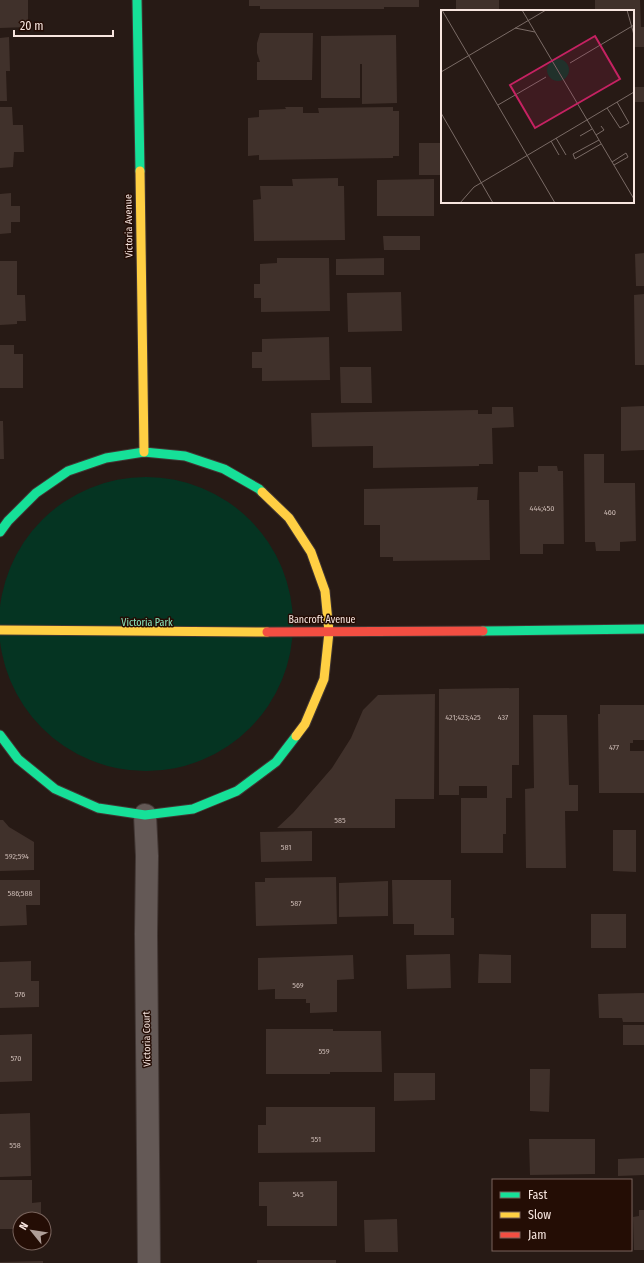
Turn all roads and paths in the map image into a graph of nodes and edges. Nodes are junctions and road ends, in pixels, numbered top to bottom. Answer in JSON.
{"nodes":[{"id":1,"x":137,"y":0,"type":"edge"},
{"id":2,"x":144,"y":452,"type":"junction"},
{"id":3,"x":0,"y":532,"type":"edge"},
{"id":4,"x":644,"y":628,"type":"edge"},
{"id":5,"x":0,"y":630,"type":"edge"},
{"id":6,"x":330,"y":632,"type":"junction"},
{"id":7,"x":0,"y":735,"type":"edge"},
{"id":8,"x":145,"y":815,"type":"junction"},
{"id":9,"x":149,"y":1263,"type":"edge"}],
"edges":[{"from":1,"to":2,"type":"street","name":"Victoria Avenue"},
{"from":2,"to":3,"type":"street"},
{"from":2,"to":6,"type":"street"},
{"from":4,"to":6,"type":"street","name":"Bancroft Avenue"},
{"from":5,"to":6,"type":"street","name":"Bancroft Avenue"},
{"from":6,"to":8,"type":"street"},
{"from":7,"to":8,"type":"street"},
{"from":8,"to":9,"type":"street","name":"Victoria Court"}]}
